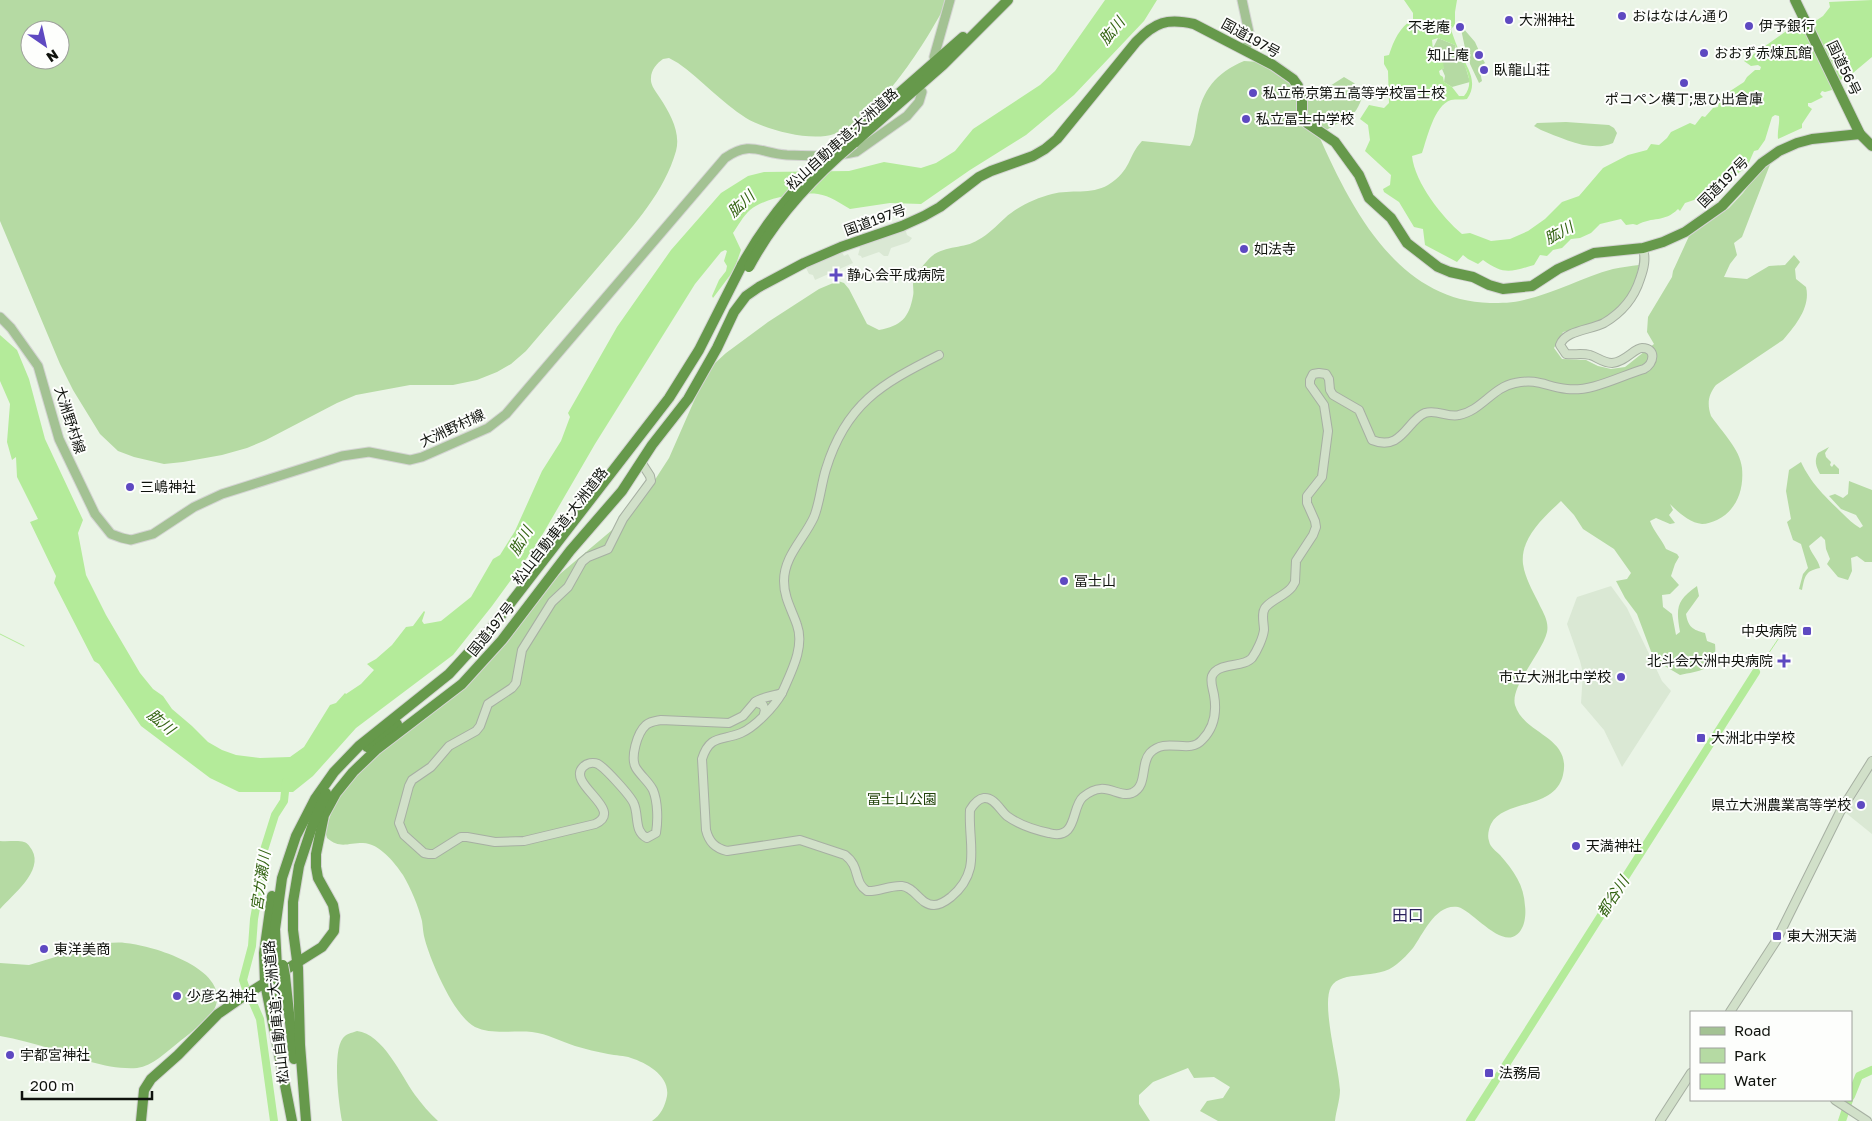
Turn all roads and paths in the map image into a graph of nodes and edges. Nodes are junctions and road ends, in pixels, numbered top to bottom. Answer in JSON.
{"nodes":[{"id":1,"x":950,"y":0,"type":"edge"},
{"id":2,"x":999,"y":0,"type":"edge"},
{"id":3,"x":1008,"y":0,"type":"edge"},
{"id":4,"x":1242,"y":0,"type":"edge"},
{"id":5,"x":1797,"y":5,"type":"edge"},
{"id":6,"x":1245,"y":50,"type":"junction"},
{"id":7,"x":934,"y":56,"type":"dead end"},
{"id":8,"x":922,"y":92,"type":"dead end"},
{"id":9,"x":1860,"y":134,"type":"junction"},
{"id":10,"x":851,"y":141,"type":"junction"},
{"id":11,"x":1872,"y":146,"type":"edge"},
{"id":12,"x":1643,"y":248,"type":"junction"},
{"id":13,"x":745,"y":266,"type":"junction"},
{"id":14,"x":0,"y":317,"type":"edge"},
{"id":15,"x":939,"y":356,"type":"dead end"},
{"id":16,"x":641,"y":462,"type":"junction"},
{"id":17,"x":782,"y":693,"type":"junction"},
{"id":18,"x":755,"y":702,"type":"junction"},
{"id":19,"x":764,"y":714,"type":"junction"},
{"id":20,"x":1872,"y":761,"type":"edge"},
{"id":21,"x":326,"y":793,"type":"junction"},
{"id":22,"x":304,"y":816,"type":"junction"},
{"id":23,"x":298,"y":962,"type":"junction"},
{"id":24,"x":281,"y":972,"type":"junction"},
{"id":25,"x":265,"y":983,"type":"junction"},
{"id":26,"x":1731,"y":1011,"type":"edge"},
{"id":27,"x":1690,"y":1075,"type":"edge"},
{"id":28,"x":1837,"y":1101,"type":"edge"},
{"id":29,"x":141,"y":1121,"type":"edge"},
{"id":30,"x":294,"y":1121,"type":"edge"},
{"id":31,"x":302,"y":1121,"type":"edge"},
{"id":32,"x":306,"y":1121,"type":"edge"},
{"id":33,"x":1660,"y":1121,"type":"edge"},
{"id":34,"x":1867,"y":1121,"type":"edge"}],
"edges":[{"from":1,"to":7,"type":"main road"},
{"from":2,"to":10,"type":"highway","name":"松山自動車道;大洲道路"},
{"from":3,"to":10,"type":"highway","name":"松山自動車道;大洲道路"},
{"from":4,"to":6,"type":"main road"},
{"from":5,"to":9,"type":"highway","name":"国道56号"},
{"from":6,"to":12,"type":"highway","name":"国道197号"},
{"from":6,"to":16,"type":"highway","name":"国道197号"},
{"from":8,"to":14,"type":"main road","name":"大洲野村線"},
{"from":9,"to":11,"type":"highway","name":"国道56号"},
{"from":9,"to":12,"type":"highway","name":"国道197号"},
{"from":10,"to":13,"type":"highway","name":"松山自動車道;大洲道路","bridge":true},
{"from":12,"to":19,"type":"street"},
{"from":13,"to":21,"type":"highway","name":"松山自動車道;大洲道路"},
{"from":13,"to":22,"type":"highway","name":"松山自動車道;大洲道路"},
{"from":15,"to":17,"type":"street"},
{"from":16,"to":18,"type":"street"},
{"from":16,"to":23,"type":"highway","name":"国道197号"},
{"from":17,"to":18,"type":"street"},
{"from":17,"to":19,"type":"street"},
{"from":18,"to":19,"type":"street"},
{"from":20,"to":26,"type":"street"},
{"from":21,"to":23,"type":"highway"},
{"from":21,"to":24,"type":"highway","name":"松山自動車道;大洲道路"},
{"from":22,"to":24,"type":"highway","name":"松山自動車道;大洲道路"},
{"from":22,"to":25,"type":"highway"},
{"from":23,"to":25,"type":"highway","name":"国道197号"},
{"from":23,"to":32,"type":"highway"},
{"from":24,"to":30,"type":"highway","name":"松山自動車道;大洲道路"},
{"from":24,"to":31,"type":"highway","name":"松山自動車道;大洲道路"},
{"from":25,"to":29,"type":"highway","name":"国道197号"},
{"from":25,"to":30,"type":"highway"},
{"from":27,"to":33,"type":"street"},
{"from":28,"to":34,"type":"street"}]}
